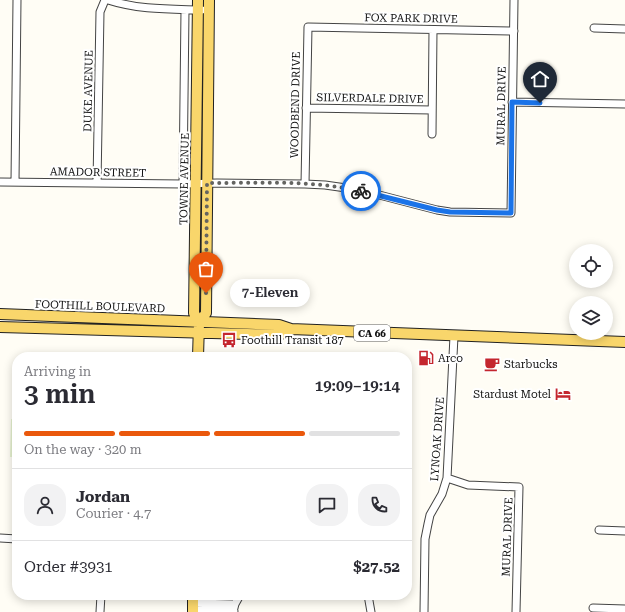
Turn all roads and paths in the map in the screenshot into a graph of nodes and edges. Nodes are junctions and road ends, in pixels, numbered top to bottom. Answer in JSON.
{"nodes":[{"id":1,"x":17,"y":0,"type":"edge"},
{"id":2,"x":106,"y":0,"type":"edge"},
{"id":3,"x":514,"y":0,"type":"edge"},
{"id":4,"x":198,"y":5,"type":"edge"},
{"id":5,"x":209,"y":5,"type":"edge"},
{"id":6,"x":185,"y":10,"type":"junction"},
{"id":7,"x":308,"y":27,"type":"joint"},
{"id":8,"x":594,"y":28,"type":"dead end"},
{"id":9,"x":625,"y":29,"type":"edge"},
{"id":10,"x":433,"y":30,"type":"junction"},
{"id":11,"x":514,"y":31,"type":"junction"},
{"id":12,"x":512,"y":102,"type":"junction"},
{"id":13,"x":625,"y":104,"type":"edge"},
{"id":14,"x":306,"y":108,"type":"junction"},
{"id":15,"x":432,"y":110,"type":"junction"},
{"id":16,"x":432,"y":134,"type":"dead end"},
{"id":17,"x":0,"y":182,"type":"edge"},
{"id":18,"x":15,"y":182,"type":"junction"},
{"id":19,"x":97,"y":183,"type":"junction"},
{"id":20,"x":196,"y":183,"type":"junction"},
{"id":21,"x":207,"y":183,"type":"junction"},
{"id":22,"x":183,"y":184,"type":"junction"},
{"id":23,"x":305,"y":184,"type":"junction"},
{"id":24,"x":511,"y":213,"type":"joint"},
{"id":25,"x":0,"y":314,"type":"edge"},
{"id":26,"x":199,"y":323,"type":"junction"},
{"id":27,"x":0,"y":327,"type":"edge"},
{"id":28,"x":291,"y":329,"type":"junction"},
{"id":29,"x":199,"y":333,"type":"junction"},
{"id":30,"x":454,"y":336,"type":"junction"},
{"id":31,"x":625,"y":342,"type":"edge"},
{"id":32,"x":198,"y":352,"type":"edge"},
{"id":33,"x":447,"y":478,"type":"junction"},
{"id":34,"x":600,"y":530,"type":"dead end"},
{"id":35,"x":625,"y":531,"type":"edge"},
{"id":36,"x":0,"y":538,"type":"edge"},
{"id":37,"x":12,"y":539,"type":"edge"},
{"id":38,"x":101,"y":600,"type":"edge"},
{"id":39,"x":369,"y":600,"type":"edge"},
{"id":40,"x":193,"y":605,"type":"edge"},
{"id":41,"x":593,"y":608,"type":"dead end"},
{"id":42,"x":234,"y":609,"type":"edge"},
{"id":43,"x":625,"y":609,"type":"edge"},
{"id":44,"x":100,"y":612,"type":"edge"},
{"id":45,"x":370,"y":612,"type":"edge"},
{"id":46,"x":424,"y":612,"type":"edge"},
{"id":47,"x":516,"y":612,"type":"edge"}],
"edges":[{"from":1,"to":18,"type":"street"},
{"from":2,"to":6,"type":"street"},
{"from":2,"to":19,"type":"street","name":"DUKE AVENUE"},
{"from":3,"to":11,"type":"street","name":"MURAL DRIVE"},
{"from":4,"to":5,"type":"street"},
{"from":4,"to":6,"type":"street"},
{"from":4,"to":20,"type":"main road","name":"TOWNE AVENUE"},
{"from":5,"to":21,"type":"main road"},
{"from":6,"to":22,"type":"street"},
{"from":7,"to":10,"type":"street","name":"FOX PARK DRIVE"},
{"from":7,"to":14,"type":"street","name":"WOODBEND DRIVE"},
{"from":8,"to":9,"type":"street"},
{"from":10,"to":11,"type":"street","name":"FOX PARK DRIVE"},
{"from":10,"to":15,"type":"street"},
{"from":11,"to":12,"type":"street","name":"MURAL DRIVE"},
{"from":12,"to":13,"type":"street"},
{"from":12,"to":24,"type":"street","name":"MURAL DRIVE"},
{"from":14,"to":15,"type":"street","name":"SILVERDALE DRIVE"},
{"from":14,"to":23,"type":"street","name":"WOODBEND DRIVE"},
{"from":15,"to":16,"type":"street"},
{"from":17,"to":18,"type":"street","name":"AMADOR STREET"},
{"from":18,"to":19,"type":"street","name":"AMADOR STREET"},
{"from":19,"to":22,"type":"street","name":"AMADOR STREET"},
{"from":20,"to":21,"type":"street","name":"AMADOR STREET"},
{"from":20,"to":22,"type":"street","name":"AMADOR STREET"},
{"from":20,"to":26,"type":"main road","name":"TOWNE AVENUE"},
{"from":21,"to":23,"type":"street","name":"AMADOR STREET"},
{"from":21,"to":26,"type":"main road"},
{"from":23,"to":24,"type":"street","name":"AMADOR STREET"},
{"from":25,"to":26,"type":"main road","name":"FOOTHILL BOULEVARD"},
{"from":26,"to":28,"type":"main road","number":"CA 66"},
{"from":26,"to":29,"type":"main road","name":"TOWNE AVENUE"},
{"from":27,"to":29,"type":"main road"},
{"from":28,"to":29,"type":"main road","number":"CA 66"},
{"from":28,"to":30,"type":"main road","number":"CA 66"},
{"from":29,"to":32,"type":"main road","name":"TOWNE AVENUE"},
{"from":30,"to":31,"type":"main road","number":"CA 66"},
{"from":30,"to":33,"type":"street","name":"LYNOAK DRIVE"},
{"from":33,"to":46,"type":"street","name":"LYNOAK DRIVE"},
{"from":33,"to":47,"type":"street","name":"MURAL DRIVE"},
{"from":34,"to":35,"type":"street"},
{"from":36,"to":37,"type":"street"},
{"from":38,"to":44,"type":"street"},
{"from":39,"to":45,"type":"street"},
{"from":40,"to":42,"type":"street"},
{"from":41,"to":43,"type":"street"}]}
